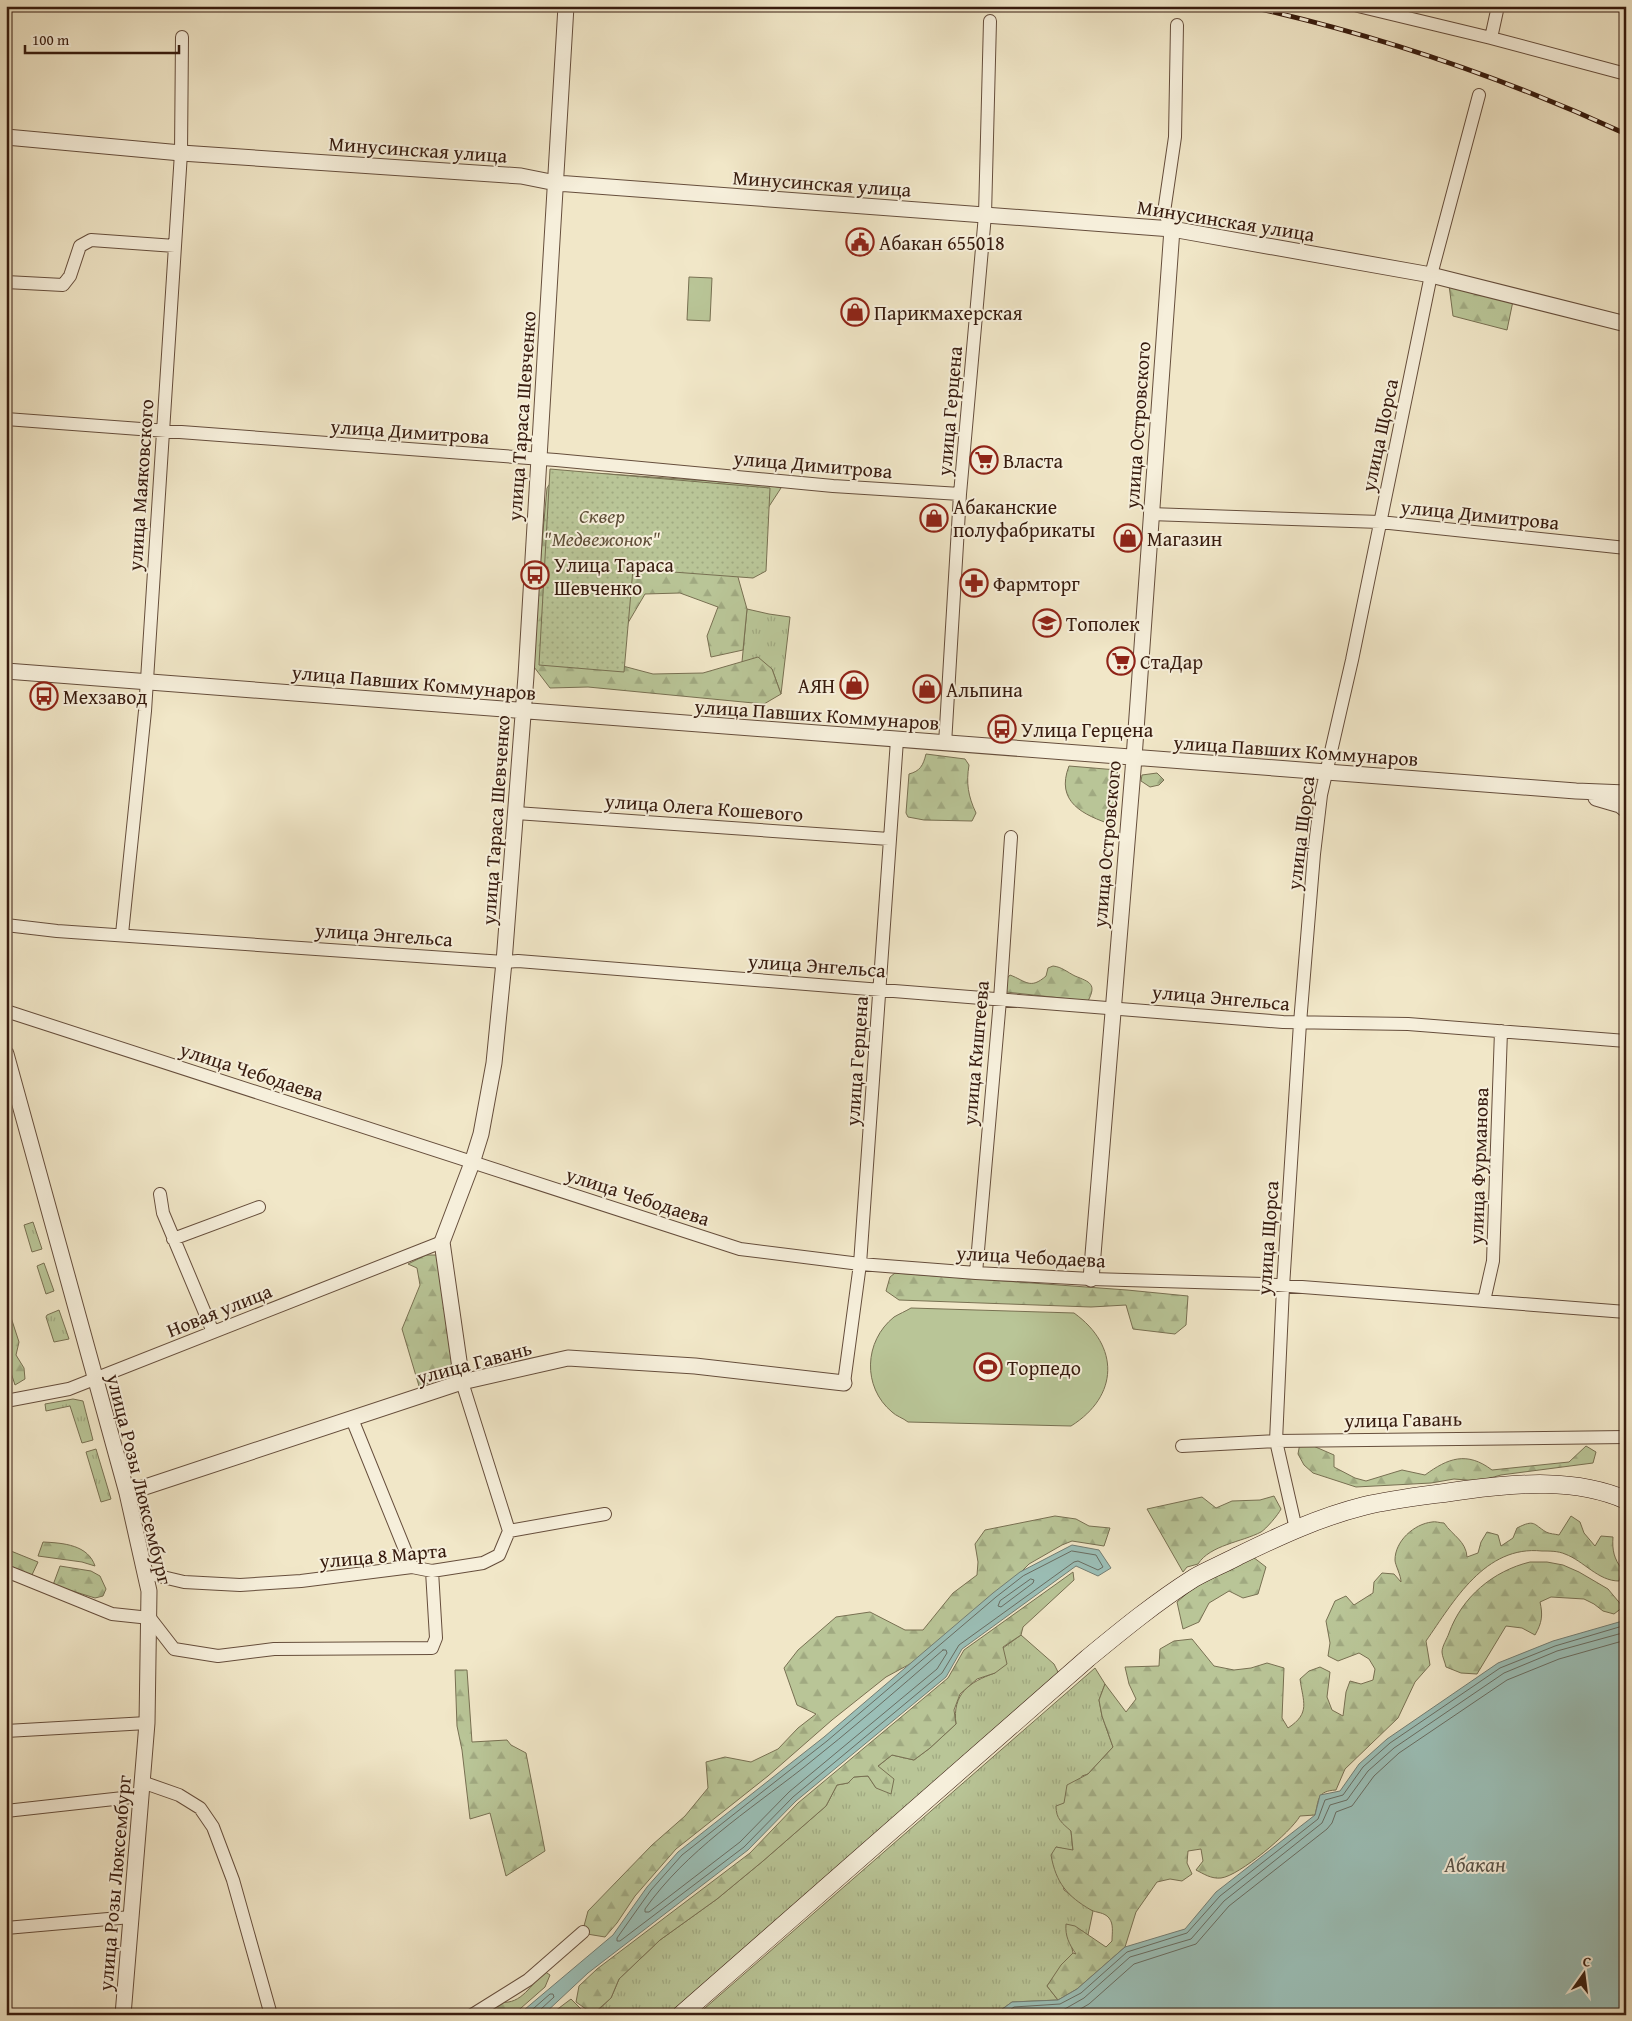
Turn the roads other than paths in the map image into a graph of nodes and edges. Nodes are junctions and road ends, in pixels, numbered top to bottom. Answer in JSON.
{"nodes":[{"id":1,"x":566,"y":6,"type":"edge"},
{"id":2,"x":1358,"y":6,"type":"edge"},
{"id":3,"x":1498,"y":6,"type":"edge"},
{"id":4,"x":990,"y":21,"type":"dead end"},
{"id":5,"x":1177,"y":25,"type":"dead end"},
{"id":6,"x":182,"y":37,"type":"dead end"},
{"id":7,"x":1491,"y":38,"type":"junction"},
{"id":8,"x":1626,"y":74,"type":"edge"},
{"id":9,"x":1479,"y":95,"type":"dead end"},
{"id":10,"x":6,"y":136,"type":"edge"},
{"id":11,"x":181,"y":152,"type":"junction"},
{"id":12,"x":556,"y":183,"type":"junction"},
{"id":13,"x":985,"y":215,"type":"junction"},
{"id":14,"x":1172,"y":230,"type":"junction"},
{"id":15,"x":175,"y":246,"type":"junction"},
{"id":16,"x":1431,"y":275,"type":"junction"},
{"id":17,"x":6,"y":282,"type":"edge"},
{"id":18,"x":1626,"y":324,"type":"edge"},
{"id":19,"x":6,"y":419,"type":"edge"},
{"id":20,"x":162,"y":432,"type":"junction"},
{"id":21,"x":538,"y":459,"type":"junction"},
{"id":22,"x":960,"y":494,"type":"junction"},
{"id":23,"x":1150,"y":514,"type":"junction"},
{"id":24,"x":1380,"y":522,"type":"junction"},
{"id":25,"x":1626,"y":548,"type":"edge"},
{"id":26,"x":6,"y":671,"type":"edge"},
{"id":27,"x":146,"y":680,"type":"junction"},
{"id":28,"x":523,"y":711,"type":"junction"},
{"id":29,"x":897,"y":740,"type":"junction"},
{"id":30,"x":945,"y":744,"type":"junction"},
{"id":31,"x":1134,"y":758,"type":"junction"},
{"id":32,"x":1326,"y":773,"type":"junction"},
{"id":33,"x":1576,"y":791,"type":"junction"},
{"id":34,"x":1626,"y":793,"type":"edge"},
{"id":35,"x":1626,"y":810,"type":"edge"},
{"id":36,"x":516,"y":813,"type":"junction"},
{"id":37,"x":1011,"y":837,"type":"dead end"},
{"id":38,"x":889,"y":839,"type":"junction"},
{"id":39,"x":6,"y":925,"type":"edge"},
{"id":40,"x":122,"y":934,"type":"junction"},
{"id":41,"x":504,"y":962,"type":"junction"},
{"id":42,"x":880,"y":989,"type":"junction"},
{"id":43,"x":1000,"y":1000,"type":"junction"},
{"id":44,"x":1112,"y":1007,"type":"junction"},
{"id":45,"x":6,"y":1010,"type":"edge"},
{"id":46,"x":1300,"y":1023,"type":"junction"},
{"id":47,"x":1501,"y":1031,"type":"junction"},
{"id":48,"x":1626,"y":1041,"type":"edge"},
{"id":49,"x":6,"y":1054,"type":"edge"},
{"id":50,"x":472,"y":1163,"type":"junction"},
{"id":51,"x":160,"y":1194,"type":"dead end"},
{"id":52,"x":258,"y":1207,"type":"dead end"},
{"id":53,"x":173,"y":1239,"type":"junction"},
{"id":54,"x":442,"y":1242,"type":"junction"},
{"id":55,"x":860,"y":1264,"type":"junction"},
{"id":56,"x":976,"y":1273,"type":"junction"},
{"id":57,"x":1091,"y":1279,"type":"junction"},
{"id":58,"x":1283,"y":1287,"type":"junction"},
{"id":59,"x":1484,"y":1301,"type":"junction"},
{"id":60,"x":1626,"y":1312,"type":"edge"},
{"id":61,"x":213,"y":1332,"type":"junction"},
{"id":62,"x":96,"y":1380,"type":"junction"},
{"id":63,"x":462,"y":1382,"type":"junction"},
{"id":64,"x":844,"y":1383,"type":"joint"},
{"id":65,"x":6,"y":1401,"type":"edge"},
{"id":66,"x":352,"y":1420,"type":"junction"},
{"id":67,"x":1626,"y":1437,"type":"edge"},
{"id":68,"x":1276,"y":1441,"type":"junction"},
{"id":69,"x":1182,"y":1446,"type":"dead end"},
{"id":70,"x":127,"y":1493,"type":"junction"},
{"id":71,"x":1626,"y":1500,"type":"edge"},
{"id":72,"x":605,"y":1514,"type":"dead end"},
{"id":73,"x":1296,"y":1529,"type":"junction"},
{"id":74,"x":509,"y":1531,"type":"junction"},
{"id":75,"x":412,"y":1567,"type":"junction"},
{"id":76,"x":6,"y":1571,"type":"edge"},
{"id":77,"x":432,"y":1571,"type":"junction"},
{"id":78,"x":146,"y":1573,"type":"junction"},
{"id":79,"x":150,"y":1618,"type":"junction"},
{"id":80,"x":147,"y":1723,"type":"junction"},
{"id":81,"x":6,"y":1731,"type":"edge"},
{"id":82,"x":142,"y":1789,"type":"junction"},
{"id":83,"x":6,"y":1810,"type":"edge"},
{"id":84,"x":131,"y":1917,"type":"junction"},
{"id":85,"x":6,"y":1928,"type":"edge"},
{"id":86,"x":582,"y":1932,"type":"dead end"},
{"id":87,"x":124,"y":2015,"type":"edge"},
{"id":88,"x":272,"y":2015,"type":"edge"},
{"id":89,"x":472,"y":2015,"type":"edge"},
{"id":90,"x":681,"y":2015,"type":"edge"}],
"edges":[{"from":1,"to":12,"type":"street","name":"улица Тараса Шевченко"},
{"from":2,"to":7,"type":"street"},
{"from":3,"to":7,"type":"street"},
{"from":4,"to":13,"type":"street","name":"улица Герцена"},
{"from":5,"to":14,"type":"street","name":"улица Островского"},
{"from":6,"to":11,"type":"street","name":"улица Маяковского"},
{"from":7,"to":8,"type":"street"},
{"from":9,"to":16,"type":"street","name":"улица Щорса"},
{"from":10,"to":11,"type":"street","name":"Минусинская улица"},
{"from":11,"to":12,"type":"street","name":"Минусинская улица"},
{"from":11,"to":15,"type":"street","name":"улица Маяковского"},
{"from":12,"to":13,"type":"street","name":"Минусинская улица"},
{"from":12,"to":21,"type":"street","name":"улица Тараса Шевченко"},
{"from":13,"to":14,"type":"street","name":"Минусинская улица"},
{"from":13,"to":22,"type":"street","name":"улица Герцена"},
{"from":14,"to":16,"type":"street","name":"Минусинская улица"},
{"from":14,"to":23,"type":"street","name":"улица Островского"},
{"from":15,"to":17,"type":"street"},
{"from":15,"to":20,"type":"street","name":"улица Маяковского"},
{"from":16,"to":18,"type":"street","name":"Минусинская улица"},
{"from":16,"to":24,"type":"street","name":"улица Щорса"},
{"from":19,"to":20,"type":"street","name":"улица Димитрова"},
{"from":20,"to":21,"type":"street","name":"улица Димитрова"},
{"from":20,"to":27,"type":"street","name":"улица Маяковского"},
{"from":21,"to":22,"type":"street","name":"улица Димитрова"},
{"from":21,"to":28,"type":"street","name":"улица Тараса Шевченко"},
{"from":22,"to":30,"type":"street","name":"улица Герцена"},
{"from":23,"to":24,"type":"street","name":"улица Димитрова"},
{"from":23,"to":31,"type":"street","name":"улица Островского"},
{"from":24,"to":25,"type":"street","name":"улица Димитрова"},
{"from":24,"to":32,"type":"street","name":"улица Щорса"},
{"from":26,"to":27,"type":"street","name":"улица Павших Коммунаров"},
{"from":27,"to":28,"type":"street","name":"улица Павших Коммунаров"},
{"from":27,"to":40,"type":"street","name":"улица Маяковского"},
{"from":28,"to":29,"type":"street","name":"улица Павших Коммунаров"},
{"from":28,"to":36,"type":"street","name":"улица Тараса Шевченко"},
{"from":29,"to":30,"type":"street","name":"улица Павших Коммунаров"},
{"from":29,"to":38,"type":"street","name":"улица Герцена"},
{"from":30,"to":31,"type":"street","name":"улица Павших Коммунаров"},
{"from":31,"to":32,"type":"street","name":"улица Павших Коммунаров"},
{"from":31,"to":44,"type":"street","name":"улица Островского"},
{"from":32,"to":33,"type":"street","name":"улица Павших Коммунаров"},
{"from":32,"to":46,"type":"street","name":"улица Щорса"},
{"from":33,"to":34,"type":"street","name":"улица Павших Коммунаров"},
{"from":33,"to":35,"type":"street"},
{"from":36,"to":38,"type":"street","name":"улица Олега Кошевого"},
{"from":36,"to":41,"type":"street","name":"улица Тараса Шевченко"},
{"from":37,"to":43,"type":"street","name":"улица Киштеева"},
{"from":38,"to":42,"type":"street","name":"улица Герцена"},
{"from":39,"to":40,"type":"street","name":"улица Энгельса"},
{"from":40,"to":41,"type":"street","name":"улица Энгельса"},
{"from":41,"to":42,"type":"street","name":"улица Энгельса"},
{"from":41,"to":50,"type":"street","name":"улица Тараса Шевченко"},
{"from":42,"to":43,"type":"street","name":"улица Энгельса"},
{"from":42,"to":55,"type":"street","name":"улица Герцена"},
{"from":43,"to":44,"type":"street","name":"улица Энгельса"},
{"from":43,"to":56,"type":"street","name":"улица Киштеева"},
{"from":44,"to":46,"type":"street","name":"улица Энгельса"},
{"from":44,"to":57,"type":"street","name":"улица Островского"},
{"from":45,"to":50,"type":"street","name":"улица Чебодаева"},
{"from":46,"to":47,"type":"street","name":"улица Энгельса"},
{"from":46,"to":58,"type":"street","name":"улица Щорса"},
{"from":47,"to":48,"type":"street","name":"улица Энгельса"},
{"from":47,"to":59,"type":"street","name":"улица Фурманова"},
{"from":49,"to":62,"type":"street","name":"улица Розы Люксембург"},
{"from":50,"to":54,"type":"street","name":"улица Тараса Шевченко"},
{"from":50,"to":55,"type":"street","name":"улица Чебодаева"},
{"from":51,"to":53,"type":"street"},
{"from":52,"to":53,"type":"street"},
{"from":53,"to":61,"type":"street"},
{"from":54,"to":61,"type":"street","name":"Новая улица"},
{"from":54,"to":63,"type":"street","name":"улица Тараса Шевченко"},
{"from":55,"to":56,"type":"street","name":"улица Чебодаева"},
{"from":55,"to":64,"type":"street","name":"улица Герцена"},
{"from":56,"to":57,"type":"street","name":"улица Чебодаева"},
{"from":57,"to":58,"type":"street","name":"улица Чебодаева"},
{"from":58,"to":59,"type":"street","name":"улица Чебодаева"},
{"from":58,"to":68,"type":"street","name":"улица Щорса"},
{"from":59,"to":60,"type":"street","name":"улица Чебодаева"},
{"from":61,"to":62,"type":"street","name":"Новая улица"},
{"from":62,"to":65,"type":"street","name":"Новая улица"},
{"from":62,"to":70,"type":"street","name":"улица Розы Люксембург"},
{"from":63,"to":64,"type":"street","name":"улица Гавань"},
{"from":63,"to":66,"type":"street","name":"улица Гавань"},
{"from":63,"to":74,"type":"street","name":"улица Тараса Шевченко"},
{"from":66,"to":70,"type":"street","name":"улица Гавань"},
{"from":66,"to":75,"type":"street"},
{"from":67,"to":68,"type":"street","name":"улица Гавань"},
{"from":68,"to":69,"type":"street","name":"улица Гавань"},
{"from":68,"to":73,"type":"street","name":"улица Щорса"},
{"from":70,"to":78,"type":"street","name":"улица Розы Люксембург"},
{"from":71,"to":73,"type":"main road"},
{"from":72,"to":74,"type":"street"},
{"from":73,"to":90,"type":"main road"},
{"from":74,"to":77,"type":"street","name":"улица 8 Марта"},
{"from":75,"to":77,"type":"street","name":"улица 8 Марта"},
{"from":75,"to":78,"type":"street","name":"улица 8 Марта"},
{"from":76,"to":79,"type":"street"},
{"from":77,"to":79,"type":"street"},
{"from":78,"to":79,"type":"street","name":"улица Розы Люксембург"},
{"from":79,"to":80,"type":"street","name":"улица Розы Люксембург"},
{"from":80,"to":81,"type":"street"},
{"from":80,"to":82,"type":"street","name":"улица Розы Люксембург"},
{"from":82,"to":83,"type":"street"},
{"from":82,"to":84,"type":"street","name":"улица Розы Люксембург"},
{"from":82,"to":88,"type":"street"},
{"from":84,"to":85,"type":"street"},
{"from":84,"to":87,"type":"street","name":"улица Розы Люксембург"},
{"from":86,"to":89,"type":"street"}]}
